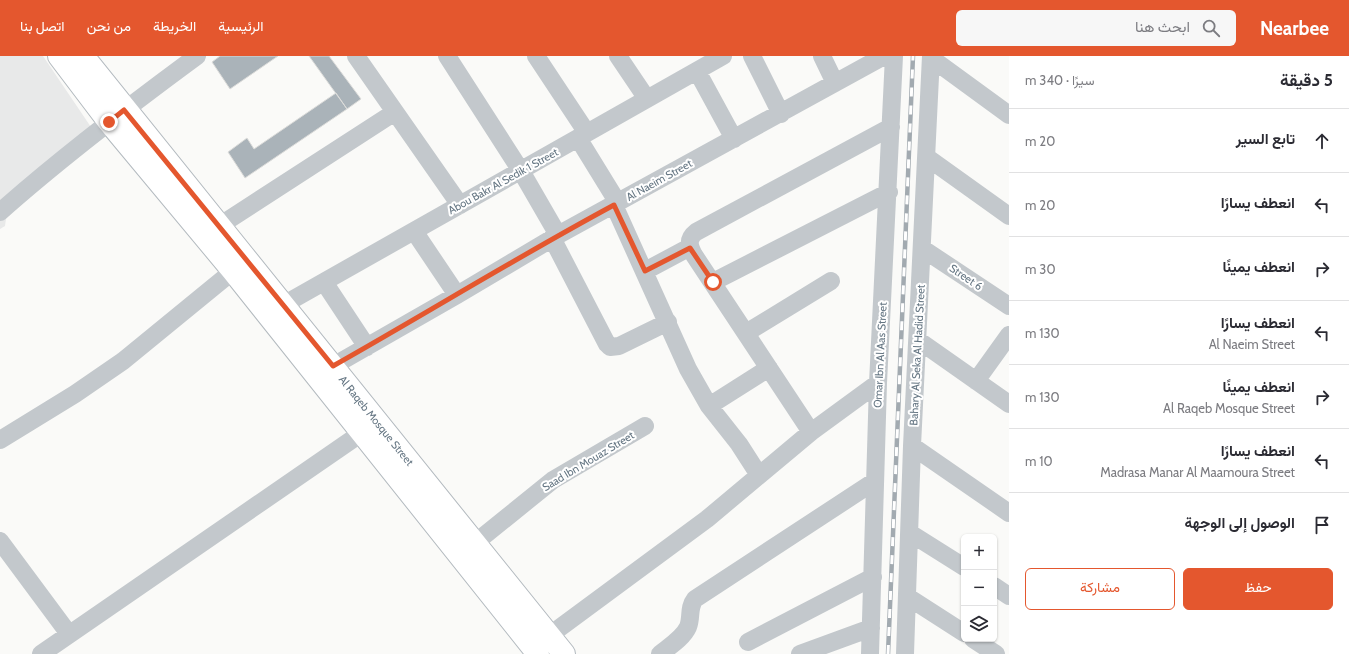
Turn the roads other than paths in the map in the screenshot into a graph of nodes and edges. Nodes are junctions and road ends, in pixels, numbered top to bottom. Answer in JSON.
{"nodes":[{"id":1,"x":59,"y":56,"type":"edge"},
{"id":2,"x":83,"y":56,"type":"edge"},
{"id":3,"x":197,"y":56,"type":"edge"},
{"id":4,"x":356,"y":56,"type":"edge"},
{"id":5,"x":447,"y":56,"type":"edge"},
{"id":6,"x":536,"y":56,"type":"edge"},
{"id":7,"x":618,"y":56,"type":"edge"},
{"id":8,"x":752,"y":56,"type":"edge"},
{"id":9,"x":822,"y":56,"type":"edge"},
{"id":10,"x":884,"y":56,"type":"edge"},
{"id":11,"x":894,"y":56,"type":"edge"},
{"id":12,"x":931,"y":57,"type":"edge"},
{"id":13,"x":708,"y":62,"type":"edge"},
{"id":14,"x":835,"y":83,"type":"junction"},
{"id":15,"x":647,"y":99,"type":"junction"},
{"id":16,"x":395,"y":112,"type":"junction"},
{"id":17,"x":781,"y":114,"type":"junction"},
{"id":18,"x":1009,"y":115,"type":"edge"},
{"id":19,"x":117,"y":116,"type":"junction"},
{"id":20,"x":891,"y":127,"type":"junction"},
{"id":21,"x":582,"y":136,"type":"junction"},
{"id":22,"x":734,"y":139,"type":"junction"},
{"id":23,"x":928,"y":158,"type":"junction"},
{"id":24,"x":521,"y":171,"type":"junction"},
{"id":25,"x":889,"y":192,"type":"junction"},
{"id":26,"x":616,"y":204,"type":"junction"},
{"id":27,"x":460,"y":205,"type":"junction"},
{"id":28,"x":0,"y":212,"type":"edge"},
{"id":29,"x":1009,"y":216,"type":"edge"},
{"id":30,"x":219,"y":226,"type":"junction"},
{"id":31,"x":414,"y":231,"type":"junction"},
{"id":32,"x":555,"y":237,"type":"junction"},
{"id":33,"x":690,"y":248,"type":"junction"},
{"id":34,"x":923,"y":249,"type":"junction"},
{"id":35,"x":234,"y":271,"type":"junction"},
{"id":36,"x":645,"y":271,"type":"junction"},
{"id":37,"x":324,"y":282,"type":"junction"},
{"id":38,"x":713,"y":282,"type":"junction"},
{"id":39,"x":831,"y":282,"type":"dead end"},
{"id":40,"x":457,"y":295,"type":"junction"},
{"id":41,"x":283,"y":305,"type":"junction"},
{"id":42,"x":1009,"y":306,"type":"edge"},
{"id":43,"x":668,"y":322,"type":"junction"},
{"id":44,"x":746,"y":333,"type":"junction"},
{"id":45,"x":1009,"y":335,"type":"edge"},
{"id":46,"x":918,"y":340,"type":"junction"},
{"id":47,"x":367,"y":347,"type":"junction"},
{"id":48,"x":333,"y":366,"type":"junction"},
{"id":49,"x":769,"y":368,"type":"junction"},
{"id":50,"x":976,"y":381,"type":"junction"},
{"id":51,"x":878,"y":382,"type":"junction"},
{"id":52,"x":1009,"y":404,"type":"edge"},
{"id":53,"x":709,"y":406,"type":"junction"},
{"id":54,"x":645,"y":426,"type":"dead end"},
{"id":55,"x":363,"y":432,"type":"junction"},
{"id":56,"x":811,"y":432,"type":"junction"},
{"id":57,"x":0,"y":440,"type":"edge"},
{"id":58,"x":912,"y":446,"type":"junction"},
{"id":59,"x":759,"y":475,"type":"junction"},
{"id":60,"x":875,"y":481,"type":"junction"},
{"id":61,"x":1009,"y":513,"type":"edge"},
{"id":62,"x":910,"y":533,"type":"junction"},
{"id":63,"x":0,"y":541,"type":"edge"},
{"id":64,"x":475,"y":543,"type":"junction"},
{"id":65,"x":961,"y":565,"type":"edge"},
{"id":66,"x":872,"y":577,"type":"junction"},
{"id":67,"x":997,"y":588,"type":"edge"},
{"id":68,"x":1009,"y":596,"type":"edge"},
{"id":69,"x":908,"y":597,"type":"junction"},
{"id":70,"x":871,"y":628,"type":"junction"},
{"id":71,"x":961,"y":631,"type":"edge"},
{"id":72,"x":69,"y":634,"type":"junction"},
{"id":73,"x":550,"y":635,"type":"junction"},
{"id":74,"x":748,"y":642,"type":"dead end"},
{"id":75,"x":978,"y":642,"type":"edge"},
{"id":76,"x":41,"y":654,"type":"edge"},
{"id":77,"x":538,"y":654,"type":"edge"},
{"id":78,"x":564,"y":654,"type":"edge"},
{"id":79,"x":660,"y":654,"type":"edge"},
{"id":80,"x":800,"y":654,"type":"edge"},
{"id":81,"x":870,"y":654,"type":"edge"},
{"id":82,"x":905,"y":654,"type":"edge"},
{"id":83,"x":996,"y":654,"type":"edge"}],
"edges":[{"from":1,"to":19,"type":"main road","name":"Al Raqeb Mosque Street"},
{"from":2,"to":19,"type":"main road","name":"Al Raqeb Mosque Street"},
{"from":3,"to":19,"type":"street"},
{"from":4,"to":16,"type":"street"},
{"from":5,"to":24,"type":"street"},
{"from":6,"to":21,"type":"street"},
{"from":7,"to":15,"type":"street"},
{"from":8,"to":17,"type":"street"},
{"from":9,"to":14,"type":"street"},
{"from":10,"to":14,"type":"street","name":"Al Naeim Street"},
{"from":11,"to":20,"type":"street","name":"Omar Ibn Al Aas Street"},
{"from":12,"to":18,"type":"street"},
{"from":12,"to":23,"type":"street","name":"Bahary Al Seka Al Hadid Street"},
{"from":13,"to":15,"type":"street","name":"Abou Bakr Al Sedik 1 Street"},
{"from":13,"to":22,"type":"street"},
{"from":14,"to":17,"type":"street","name":"Al Naeim Street"},
{"from":15,"to":21,"type":"street","name":"Abou Bakr Al Sedik 1 Street"},
{"from":16,"to":27,"type":"street"},
{"from":16,"to":30,"type":"street"},
{"from":17,"to":22,"type":"street","name":"Al Naeim Street"},
{"from":19,"to":28,"type":"street"},
{"from":19,"to":30,"type":"main road","name":"Al Raqeb Mosque Street"},
{"from":19,"to":35,"type":"main road","name":"Al Raqeb Mosque Street"},
{"from":20,"to":25,"type":"street","name":"Omar Ibn Al Aas Street"},
{"from":20,"to":33,"type":"street"},
{"from":21,"to":24,"type":"street","name":"Abou Bakr Al Sedik 1 Street"},
{"from":21,"to":26,"type":"street"},
{"from":22,"to":26,"type":"street","name":"Al Naeim Street"},
{"from":23,"to":29,"type":"street"},
{"from":23,"to":34,"type":"street","name":"Bahary Al Seka Al Hadid Street"},
{"from":24,"to":27,"type":"street","name":"Abou Bakr Al Sedik 1 Street"},
{"from":24,"to":32,"type":"street"},
{"from":25,"to":38,"type":"street"},
{"from":25,"to":51,"type":"street","name":"Omar Ibn Al Aas Street"},
{"from":26,"to":32,"type":"street","name":"Al Naeim Street"},
{"from":26,"to":36,"type":"street"},
{"from":27,"to":31,"type":"street","name":"Abou Bakr Al Sedik 1 Street"},
{"from":30,"to":41,"type":"main road","name":"Al Raqeb Mosque Street"},
{"from":31,"to":37,"type":"street","name":"Abou Bakr Al Sedik 1 Street"},
{"from":31,"to":40,"type":"street"},
{"from":32,"to":40,"type":"street","name":"Al Naeim Street"},
{"from":32,"to":43,"type":"street"},
{"from":33,"to":36,"type":"street"},
{"from":33,"to":38,"type":"street"},
{"from":34,"to":42,"type":"street","name":"Street 6"},
{"from":34,"to":46,"type":"street","name":"Bahary Al Seka Al Hadid Street"},
{"from":35,"to":55,"type":"main road","name":"Al Raqeb Mosque Street"},
{"from":35,"to":57,"type":"street"},
{"from":36,"to":43,"type":"street"},
{"from":37,"to":41,"type":"street","name":"Abou Bakr Al Sedik 1 Street"},
{"from":37,"to":47,"type":"street"},
{"from":38,"to":44,"type":"street"},
{"from":39,"to":44,"type":"street"},
{"from":40,"to":47,"type":"street","name":"Al Naeim Street"},
{"from":41,"to":48,"type":"main road","name":"Al Raqeb Mosque Street"},
{"from":43,"to":53,"type":"street"},
{"from":44,"to":49,"type":"street"},
{"from":45,"to":50,"type":"street"},
{"from":46,"to":50,"type":"street"},
{"from":46,"to":58,"type":"street","name":"Bahary Al Seka Al Hadid Street"},
{"from":47,"to":48,"type":"street","name":"Al Naeim Street"},
{"from":48,"to":64,"type":"main road","name":"Al Raqeb Mosque Street"},
{"from":49,"to":53,"type":"street"},
{"from":49,"to":56,"type":"street"},
{"from":50,"to":52,"type":"street"},
{"from":51,"to":56,"type":"street"},
{"from":51,"to":60,"type":"street","name":"Omar Ibn Al Aas Street"},
{"from":53,"to":59,"type":"street"},
{"from":54,"to":64,"type":"street","name":"Saad Ibn Mouaz Street"},
{"from":55,"to":72,"type":"street"},
{"from":55,"to":77,"type":"main road","name":"Al Raqeb Mosque Street"},
{"from":56,"to":59,"type":"street"},
{"from":58,"to":61,"type":"street"},
{"from":58,"to":62,"type":"street","name":"Bahary Al Seka Al Hadid Street"},
{"from":59,"to":73,"type":"street"},
{"from":60,"to":66,"type":"street","name":"Omar Ibn Al Aas Street"},
{"from":60,"to":79,"type":"street"},
{"from":62,"to":65,"type":"street"},
{"from":62,"to":69,"type":"street","name":"Bahary Al Seka Al Hadid Street"},
{"from":63,"to":72,"type":"street"},
{"from":64,"to":73,"type":"main road","name":"Al Raqeb Mosque Street"},
{"from":66,"to":70,"type":"street","name":"Omar Ibn Al Aas Street"},
{"from":66,"to":74,"type":"street"},
{"from":67,"to":68,"type":"street"},
{"from":69,"to":71,"type":"street"},
{"from":69,"to":82,"type":"street","name":"Bahary Al Seka Al Hadid Street"},
{"from":70,"to":80,"type":"street"},
{"from":70,"to":81,"type":"street","name":"Omar Ibn Al Aas Street"},
{"from":72,"to":76,"type":"street"},
{"from":73,"to":78,"type":"main road","name":"Al Raqeb Mosque Street"},
{"from":75,"to":83,"type":"street"}]}
